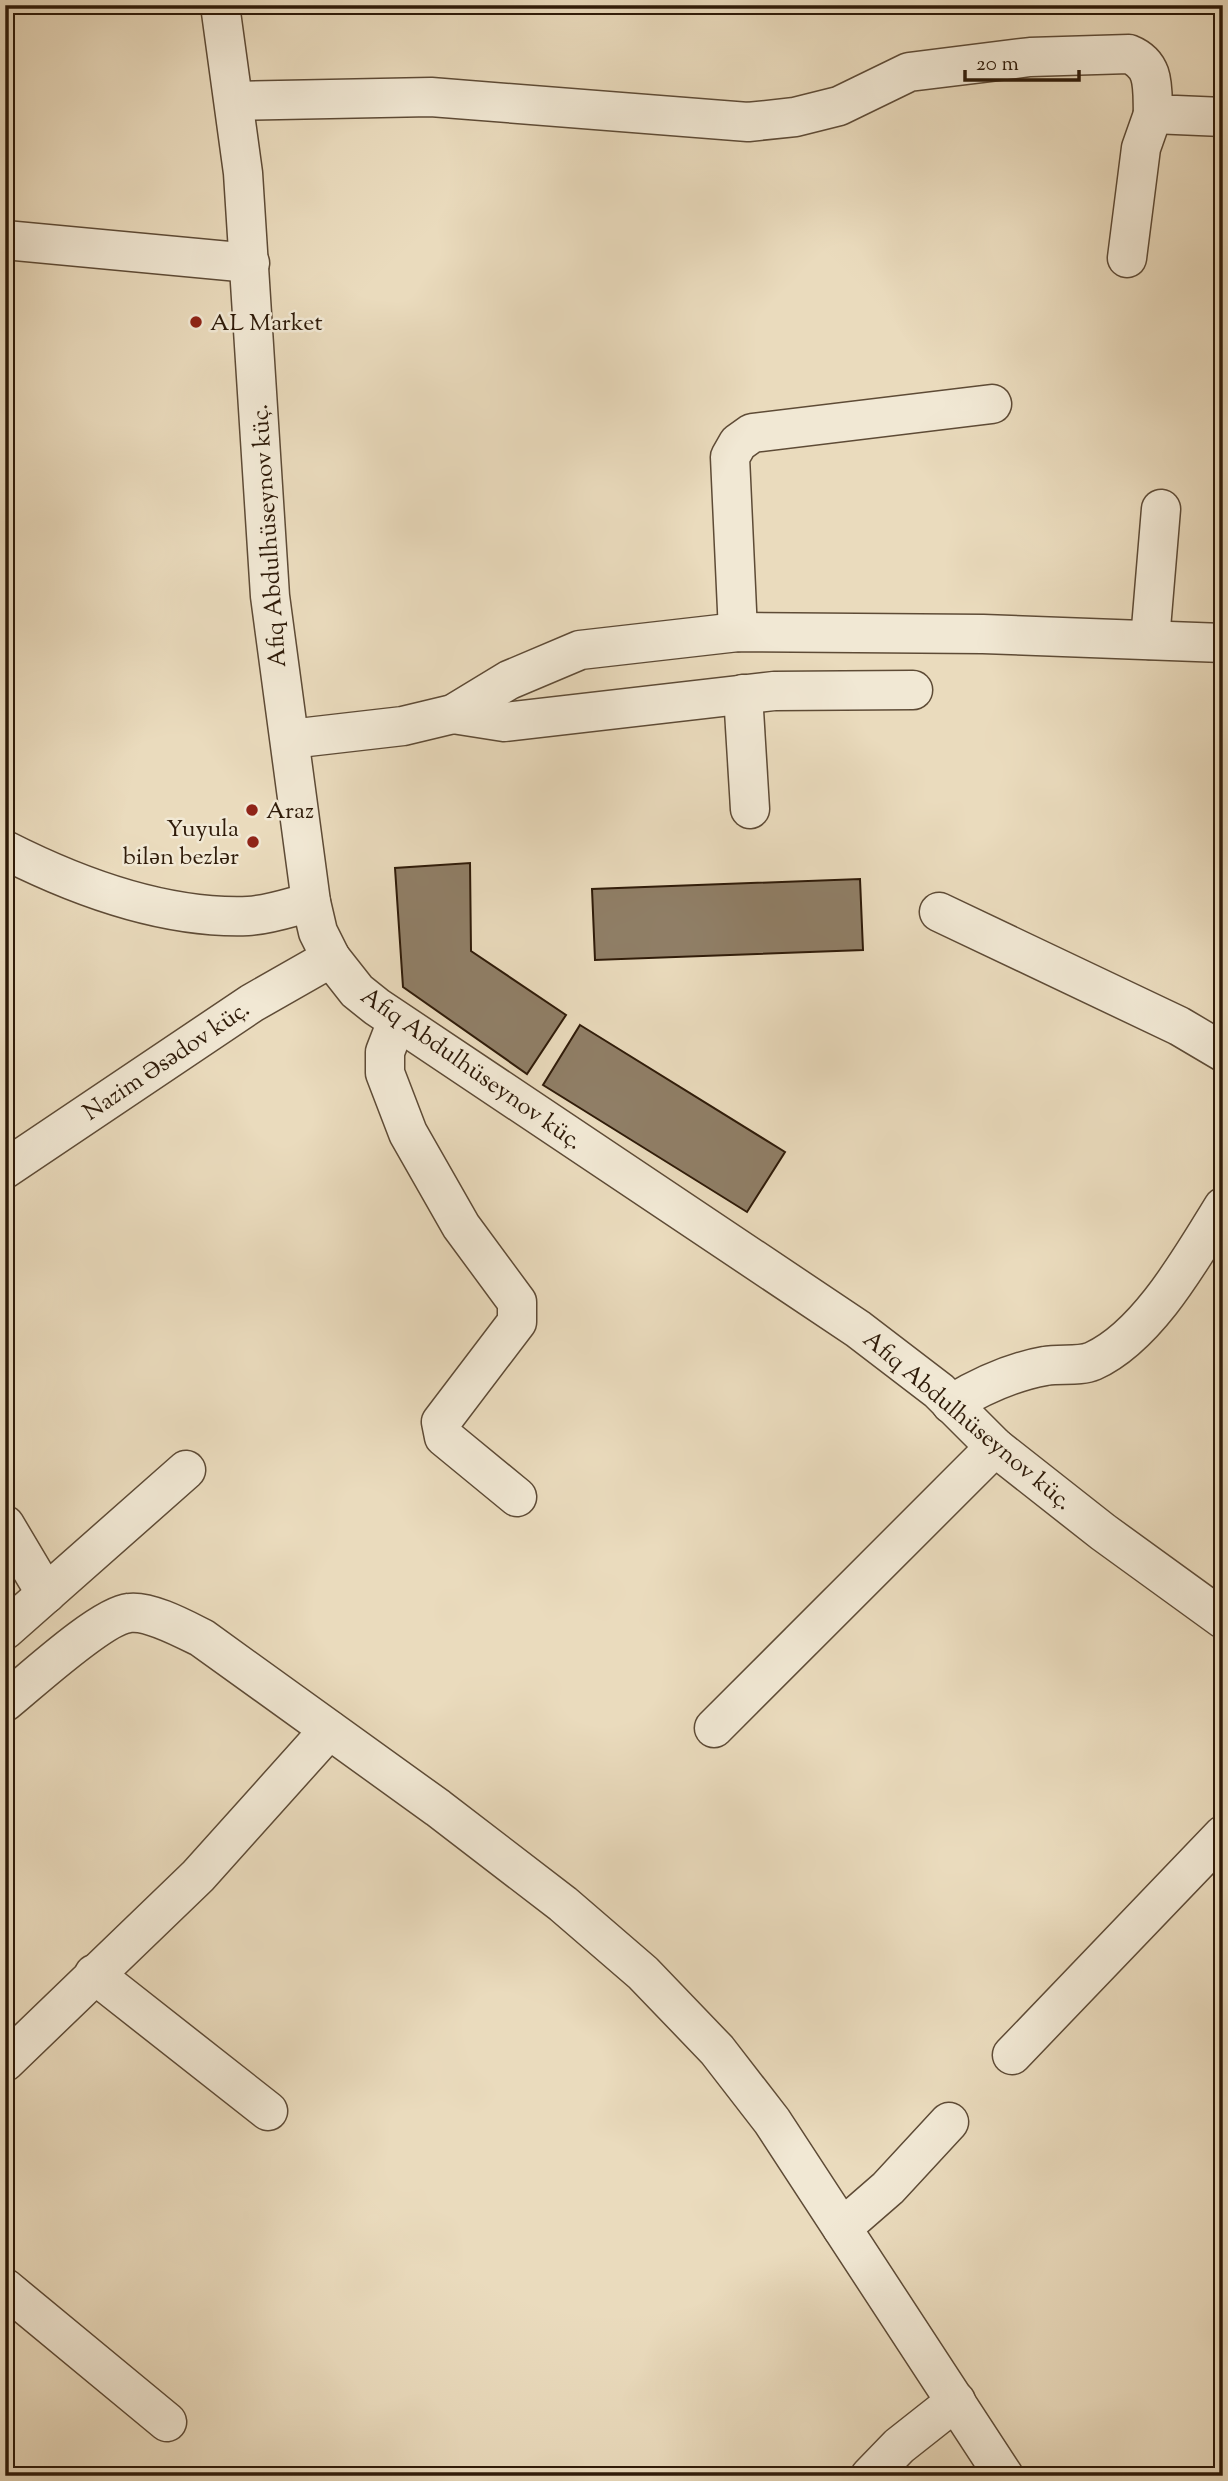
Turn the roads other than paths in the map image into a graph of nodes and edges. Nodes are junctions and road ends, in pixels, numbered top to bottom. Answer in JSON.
{"nodes":[{"id":1,"x":220,"y":5,"type":"edge"},
{"id":2,"x":234,"y":101,"type":"junction"},
{"id":3,"x":1153,"y":114,"type":"junction"},
{"id":4,"x":1223,"y":117,"type":"edge"},
{"id":5,"x":5,"y":240,"type":"edge"},
{"id":6,"x":1127,"y":258,"type":"dead end"},
{"id":7,"x":250,"y":263,"type":"junction"},
{"id":8,"x":992,"y":404,"type":"dead end"},
{"id":9,"x":1161,"y":509,"type":"dead end"},
{"id":10,"x":738,"y":632,"type":"junction"},
{"id":11,"x":1150,"y":640,"type":"junction"},
{"id":12,"x":1223,"y":643,"type":"edge"},
{"id":13,"x":913,"y":690,"type":"dead end"},
{"id":14,"x":743,"y":694,"type":"junction"},
{"id":15,"x":453,"y":714,"type":"junction"},
{"id":16,"x":290,"y":739,"type":"junction"},
{"id":17,"x":750,"y":809,"type":"dead end"},
{"id":18,"x":5,"y":850,"type":"edge"},
{"id":19,"x":311,"y":902,"type":"junction"},
{"id":20,"x":939,"y":912,"type":"dead end"},
{"id":21,"x":331,"y":958,"type":"junction"},
{"id":22,"x":397,"y":1021,"type":"junction"},
{"id":23,"x":1223,"y":1052,"type":"edge"},
{"id":24,"x":5,"y":1169,"type":"edge"},
{"id":25,"x":1223,"y":1207,"type":"edge"},
{"id":26,"x":951,"y":1404,"type":"junction"},
{"id":27,"x":995,"y":1447,"type":"junction"},
{"id":28,"x":186,"y":1470,"type":"dead end"},
{"id":29,"x":517,"y":1497,"type":"dead end"},
{"id":30,"x":5,"y":1525,"type":"edge"},
{"id":31,"x":46,"y":1594,"type":"junction"},
{"id":32,"x":1223,"y":1619,"type":"edge"},
{"id":33,"x":5,"y":1630,"type":"edge"},
{"id":34,"x":5,"y":1702,"type":"edge"},
{"id":35,"x":714,"y":1728,"type":"dead end"},
{"id":36,"x":329,"y":1730,"type":"junction"},
{"id":37,"x":1223,"y":1835,"type":"edge"},
{"id":38,"x":94,"y":1974,"type":"junction"},
{"id":39,"x":1012,"y":2055,"type":"dead end"},
{"id":40,"x":5,"y":2062,"type":"edge"},
{"id":41,"x":268,"y":2111,"type":"dead end"},
{"id":42,"x":949,"y":2122,"type":"dead end"},
{"id":43,"x":842,"y":2228,"type":"junction"},
{"id":44,"x":5,"y":2288,"type":"edge"},
{"id":45,"x":956,"y":2401,"type":"junction"},
{"id":46,"x":167,"y":2422,"type":"dead end"},
{"id":47,"x":870,"y":2476,"type":"edge"},
{"id":48,"x":1004,"y":2476,"type":"edge"}],
"edges":[{"from":1,"to":2,"type":"street","name":"Afiq Abdulhüseynov küç."},
{"from":2,"to":3,"type":"street"},
{"from":2,"to":7,"type":"street","name":"Afiq Abdulhüseynov küç."},
{"from":3,"to":4,"type":"street"},
{"from":3,"to":6,"type":"street"},
{"from":5,"to":7,"type":"street"},
{"from":7,"to":16,"type":"street","name":"Afiq Abdulhüseynov küç."},
{"from":8,"to":10,"type":"street"},
{"from":9,"to":11,"type":"street"},
{"from":10,"to":11,"type":"street"},
{"from":10,"to":15,"type":"street"},
{"from":11,"to":12,"type":"street"},
{"from":13,"to":14,"type":"street"},
{"from":14,"to":15,"type":"street"},
{"from":14,"to":17,"type":"street"},
{"from":15,"to":16,"type":"street"},
{"from":16,"to":19,"type":"street","name":"Afiq Abdulhüseynov küç."},
{"from":18,"to":19,"type":"street"},
{"from":19,"to":21,"type":"street","name":"Afiq Abdulhüseynov küç."},
{"from":20,"to":23,"type":"street"},
{"from":21,"to":22,"type":"street","name":"Afiq Abdulhüseynov küç."},
{"from":21,"to":24,"type":"street","name":"Nazim Əsədov küç."},
{"from":22,"to":26,"type":"street","name":"Afiq Abdulhüseynov küç."},
{"from":22,"to":29,"type":"street"},
{"from":25,"to":26,"type":"street"},
{"from":26,"to":27,"type":"street","name":"Afiq Abdulhüseynov küç."},
{"from":27,"to":32,"type":"street","name":"Afiq Abdulhüseynov küç."},
{"from":27,"to":35,"type":"street"},
{"from":28,"to":31,"type":"street"},
{"from":30,"to":31,"type":"street"},
{"from":31,"to":33,"type":"street"},
{"from":34,"to":36,"type":"street"},
{"from":36,"to":38,"type":"street"},
{"from":36,"to":43,"type":"street"},
{"from":37,"to":39,"type":"street"},
{"from":38,"to":40,"type":"street"},
{"from":38,"to":41,"type":"street"},
{"from":42,"to":43,"type":"street"},
{"from":43,"to":45,"type":"street"},
{"from":44,"to":46,"type":"street"},
{"from":45,"to":47,"type":"street"},
{"from":45,"to":48,"type":"street"}]}
